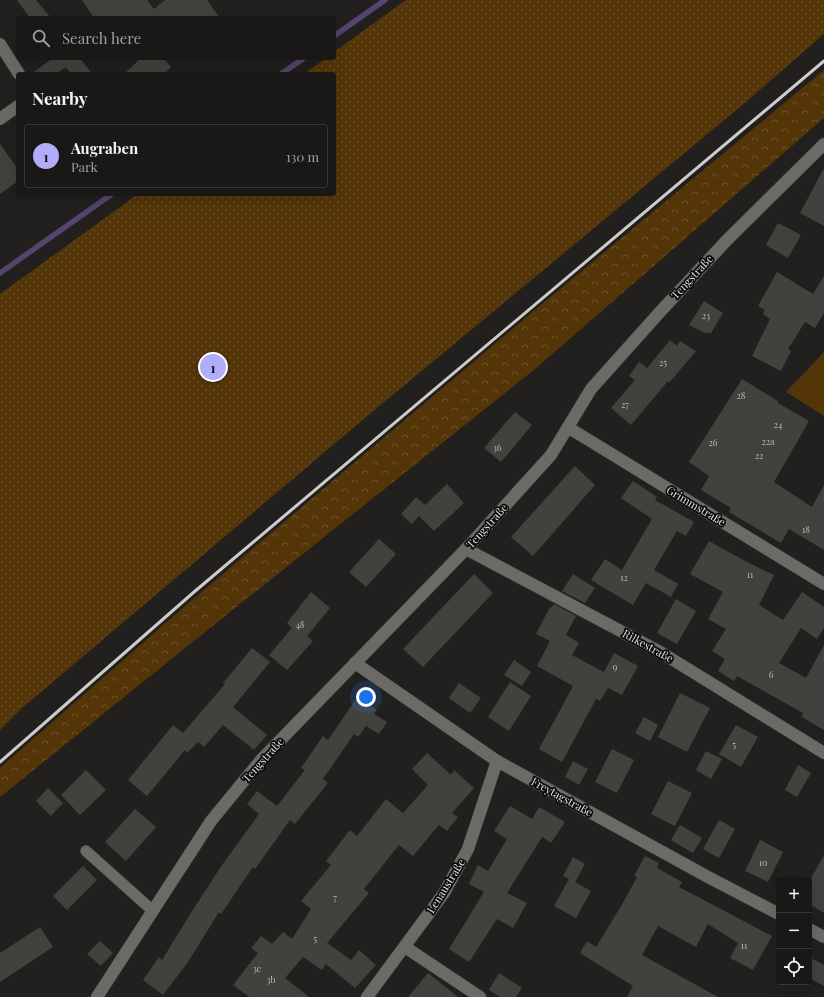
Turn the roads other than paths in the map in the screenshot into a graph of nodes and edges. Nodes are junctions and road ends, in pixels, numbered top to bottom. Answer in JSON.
{"nodes":[{"id":1,"x":0,"y":44,"type":"edge"},
{"id":2,"x":18,"y":72,"type":"edge"},
{"id":3,"x":16,"y":107,"type":"edge"},
{"id":4,"x":0,"y":119,"type":"edge"},
{"id":5,"x":824,"y":144,"type":"edge"},
{"id":6,"x":568,"y":428,"type":"junction"},
{"id":7,"x":466,"y":549,"type":"junction"},
{"id":8,"x":824,"y":584,"type":"edge"},
{"id":9,"x":355,"y":663,"type":"junction"},
{"id":10,"x":824,"y":752,"type":"edge"},
{"id":11,"x":497,"y":761,"type":"junction"},
{"id":12,"x":86,"y":851,"type":"dead end"},
{"id":13,"x":153,"y":911,"type":"junction"},
{"id":14,"x":777,"y":913,"type":"edge"},
{"id":15,"x":812,"y":931,"type":"edge"},
{"id":16,"x":824,"y":937,"type":"edge"},
{"id":17,"x":405,"y":947,"type":"junction"},
{"id":18,"x":97,"y":997,"type":"edge"},
{"id":19,"x":367,"y":997,"type":"edge"},
{"id":20,"x":480,"y":997,"type":"edge"}],
"edges":[{"from":1,"to":2,"type":"street"},
{"from":3,"to":4,"type":"street"},
{"from":5,"to":6,"type":"street","name":"Tengstraße"},
{"from":6,"to":7,"type":"street","name":"Tengstraße"},
{"from":6,"to":8,"type":"street","name":"Grimmstraße"},
{"from":7,"to":9,"type":"street","name":"Tengstraße"},
{"from":7,"to":10,"type":"street","name":"Rilkestraße"},
{"from":9,"to":11,"type":"street","name":"Freytagstraße"},
{"from":9,"to":13,"type":"street","name":"Tengstraße"},
{"from":11,"to":14,"type":"street","name":"Freytagstraße"},
{"from":11,"to":17,"type":"street","name":"Lenaustraße"},
{"from":12,"to":13,"type":"lane"},
{"from":13,"to":18,"type":"street","name":"Tengstraße"},
{"from":15,"to":16,"type":"street"},
{"from":17,"to":19,"type":"street","name":"Lenaustraße"},
{"from":17,"to":20,"type":"street"}]}
